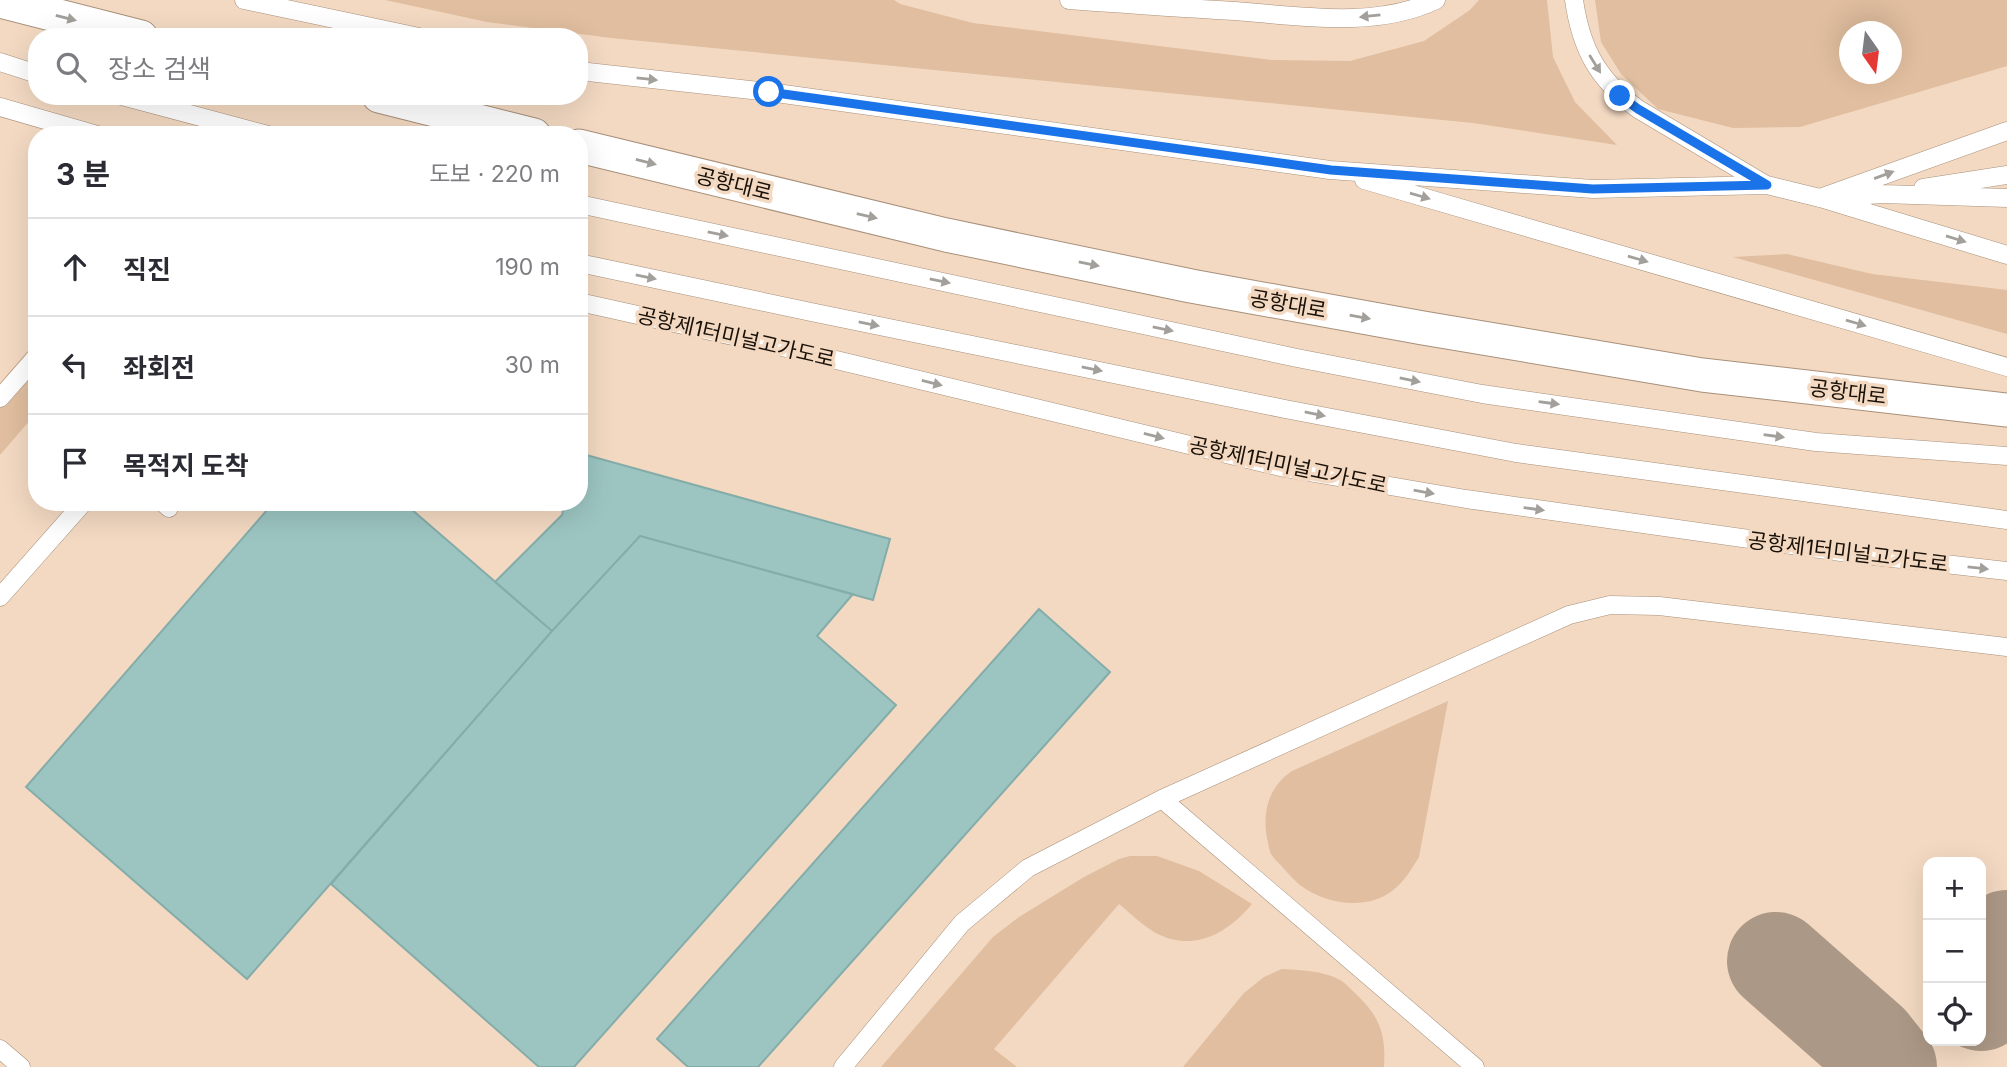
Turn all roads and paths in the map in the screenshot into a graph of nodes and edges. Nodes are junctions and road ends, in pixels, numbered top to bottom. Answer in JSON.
{"nodes":[{"id":1,"x":244,"y":0,"type":"edge"},
{"id":2,"x":1069,"y":0,"type":"edge"},
{"id":3,"x":1436,"y":0,"type":"edge"},
{"id":4,"x":1574,"y":0,"type":"edge"},
{"id":5,"x":0,"y":1,"type":"edge"},
{"id":6,"x":106,"y":28,"type":"edge"},
{"id":7,"x":376,"y":28,"type":"edge"},
{"id":8,"x":0,"y":62,"type":"edge"},
{"id":9,"x":28,"y":71,"type":"edge"},
{"id":10,"x":588,"y":72,"type":"edge"},
{"id":11,"x":156,"y":105,"type":"edge"},
{"id":12,"x":415,"y":105,"type":"edge"},
{"id":13,"x":0,"y":109,"type":"edge"},
{"id":14,"x":35,"y":126,"type":"edge"},
{"id":15,"x":63,"y":126,"type":"edge"},
{"id":16,"x":234,"y":126,"type":"edge"},
{"id":17,"x":498,"y":126,"type":"edge"},
{"id":18,"x":2007,"y":131,"type":"edge"},
{"id":19,"x":588,"y":148,"type":"edge"},
{"id":20,"x":1331,"y":170,"type":"junction"},
{"id":21,"x":2007,"y":175,"type":"edge"},
{"id":22,"x":1767,"y":185,"type":"junction"},
{"id":23,"x":1882,"y":194,"type":"junction"},
{"id":24,"x":1820,"y":198,"type":"junction"},
{"id":25,"x":2007,"y":198,"type":"edge"},
{"id":26,"x":588,"y":206,"type":"edge"},
{"id":27,"x":2007,"y":255,"type":"edge"},
{"id":28,"x":588,"y":265,"type":"edge"},
{"id":29,"x":588,"y":304,"type":"edge"},
{"id":30,"x":28,"y":366,"type":"edge"},
{"id":31,"x":2007,"y":367,"type":"edge"},
{"id":32,"x":0,"y":398,"type":"edge"},
{"id":33,"x":2007,"y":410,"type":"edge"},
{"id":34,"x":2007,"y":456,"type":"edge"},
{"id":35,"x":76,"y":511,"type":"edge"},
{"id":36,"x":2007,"y":520,"type":"edge"},
{"id":37,"x":2007,"y":571,"type":"edge"},
{"id":38,"x":0,"y":597,"type":"edge"},
{"id":39,"x":2007,"y":647,"type":"edge"},
{"id":40,"x":1162,"y":799,"type":"junction"},
{"id":41,"x":0,"y":1049,"type":"edge"},
{"id":42,"x":21,"y":1067,"type":"edge"},
{"id":43,"x":843,"y":1067,"type":"edge"},
{"id":44,"x":1475,"y":1067,"type":"edge"}],
"edges":[{"from":1,"to":7,"type":"lane"},
{"from":3,"to":2,"type":"lane","one_way":true},
{"from":4,"to":22,"type":"lane","one_way":true},
{"from":5,"to":6,"type":"street","one_way":true},
{"from":8,"to":9,"type":"lane"},
{"from":10,"to":20,"type":"lane","one_way":true},
{"from":11,"to":16,"type":"lane"},
{"from":12,"to":17,"type":"street"},
{"from":13,"to":14,"type":"lane"},
{"from":13,"to":15,"type":"lane"},
{"from":24,"to":18,"type":"lane","one_way":true},
{"from":19,"to":33,"type":"street","name":"공항대로","one_way":true},
{"from":20,"to":22,"type":"lane"},
{"from":20,"to":31,"type":"lane","one_way":true},
{"from":21,"to":23,"type":"lane"},
{"from":22,"to":24,"type":"lane"},
{"from":23,"to":24,"type":"lane"},
{"from":23,"to":25,"type":"lane"},
{"from":24,"to":27,"type":"lane","one_way":true},
{"from":26,"to":34,"type":"lane","one_way":true},
{"from":28,"to":36,"type":"lane","one_way":true},
{"from":29,"to":37,"type":"lane","name":"공항제1터미널고가도로","one_way":true},
{"from":30,"to":32,"type":"lane"},
{"from":35,"to":38,"type":"lane"},
{"from":39,"to":40,"type":"lane"},
{"from":40,"to":43,"type":"lane"},
{"from":40,"to":44,"type":"lane"},
{"from":41,"to":42,"type":"lane"}]}
